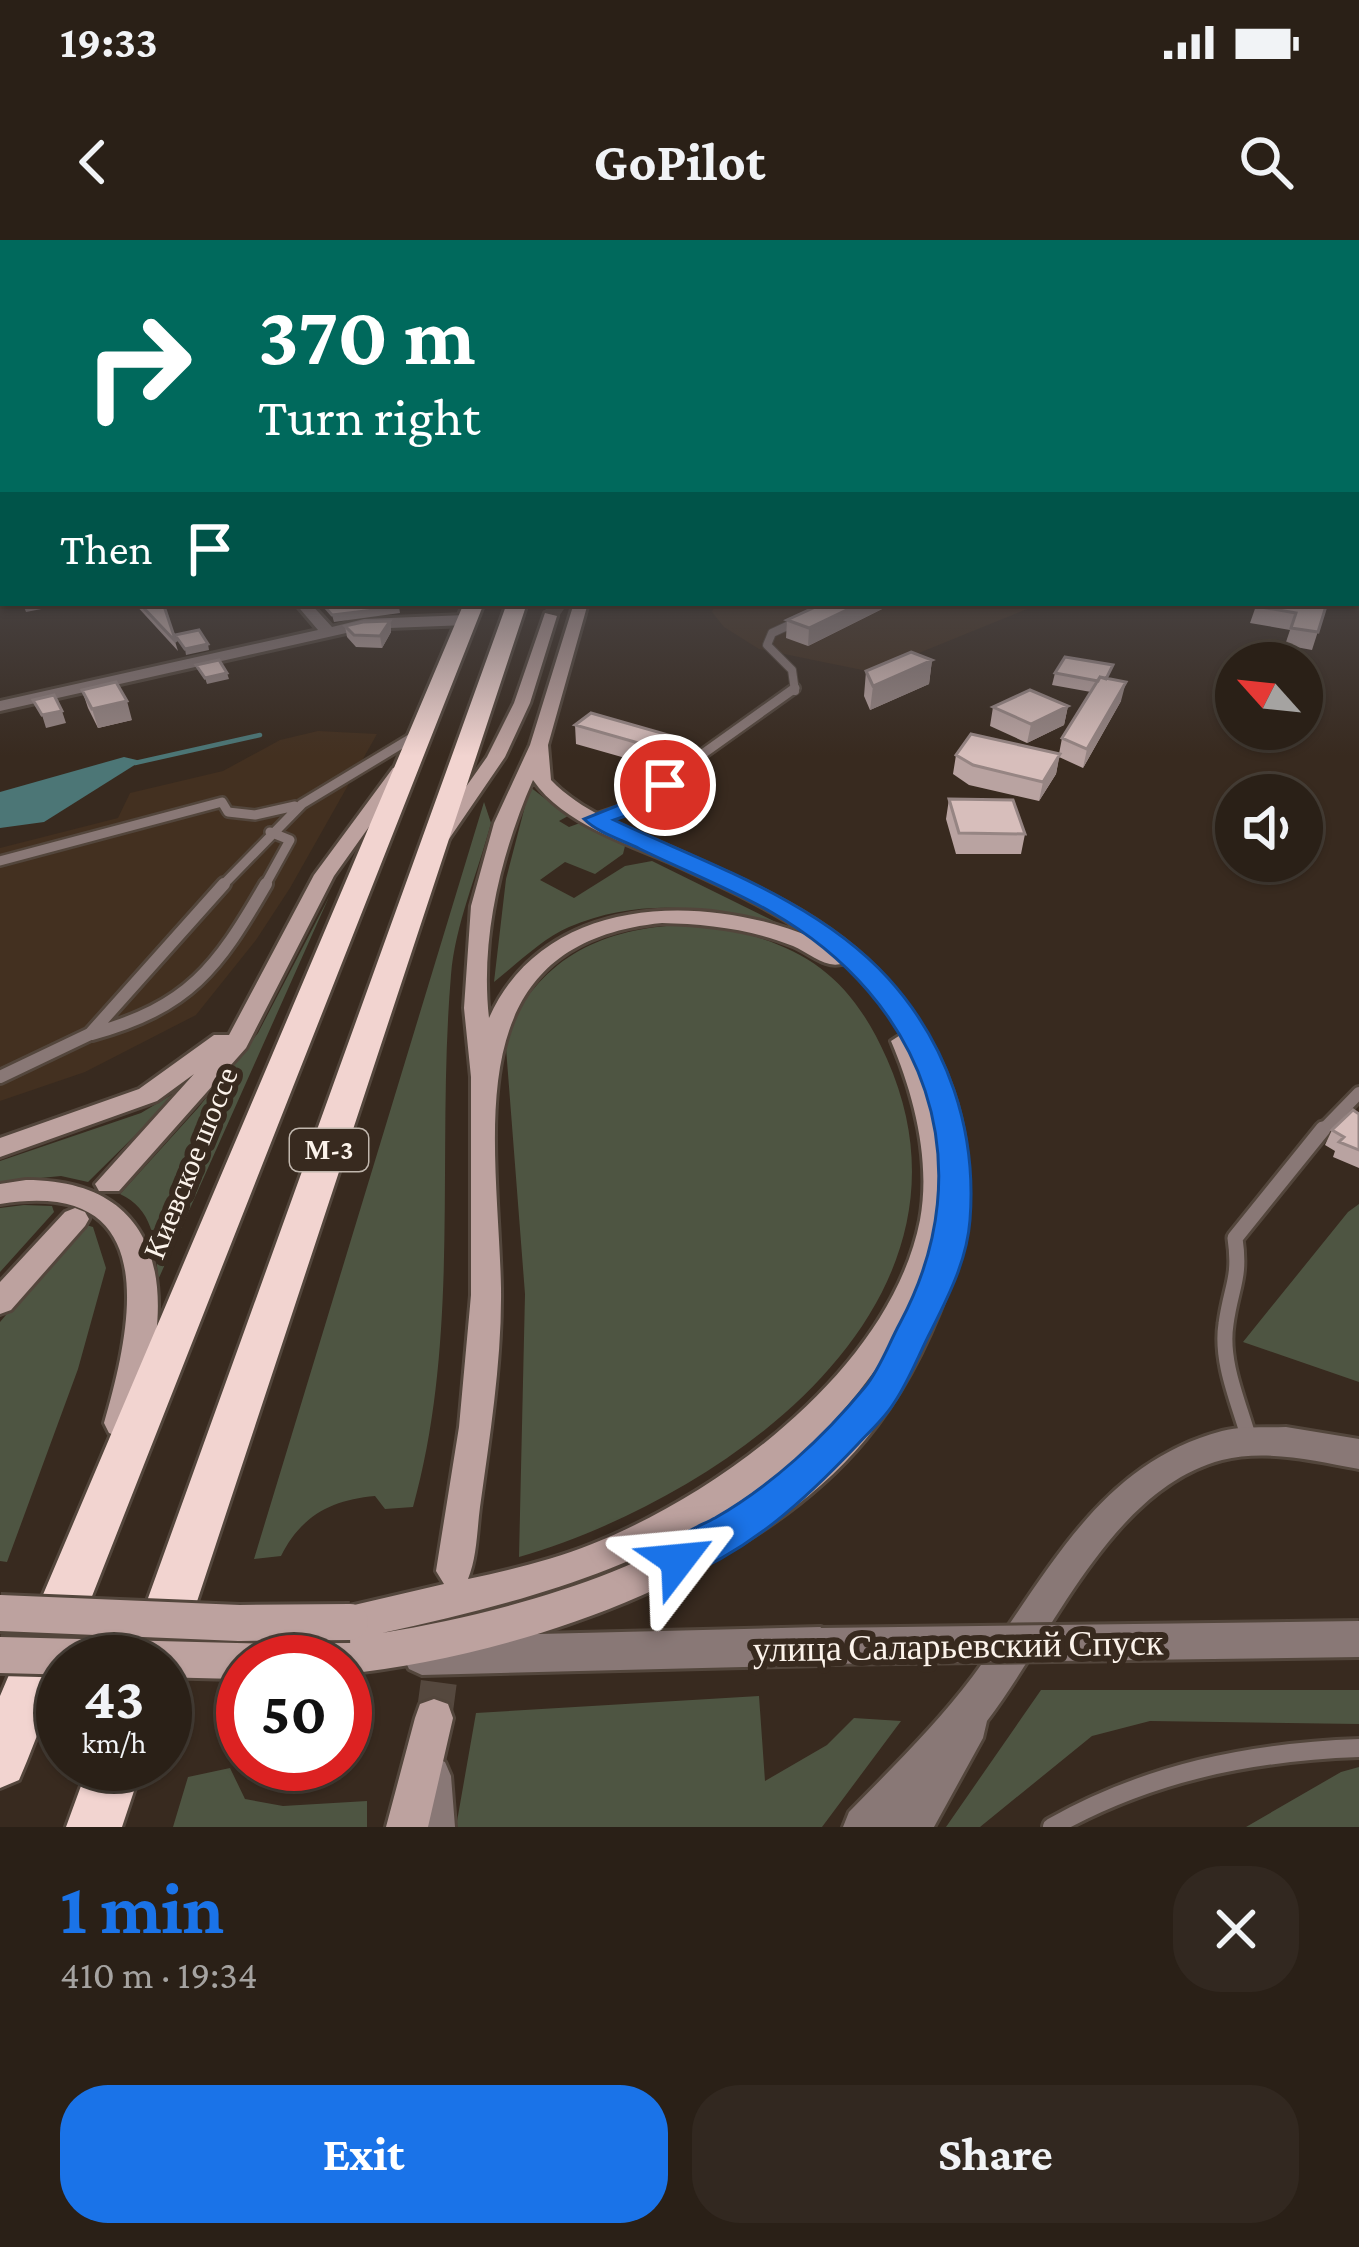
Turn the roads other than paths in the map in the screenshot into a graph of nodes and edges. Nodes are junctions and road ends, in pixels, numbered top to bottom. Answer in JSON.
{"nodes":[{"id":1,"x":307,"y":608,"type":"edge"},
{"id":2,"x":579,"y":608,"type":"tunnel mouth"},
{"id":3,"x":533,"y":609,"type":"tunnel mouth"},
{"id":4,"x":470,"y":611,"type":"edge"},
{"id":5,"x":816,"y":613,"type":"edge"},
{"id":6,"x":328,"y":632,"type":"junction"},
{"id":7,"x":0,"y":706,"type":"edge"},
{"id":8,"x":539,"y":745,"type":"junction"},
{"id":9,"x":411,"y":750,"type":"junction"},
{"id":10,"x":302,"y":804,"type":"junction"},
{"id":11,"x":595,"y":819,"type":"junction"},
{"id":12,"x":270,"y":832,"type":"junction"},
{"id":13,"x":0,"y":861,"type":"edge"},
{"id":14,"x":267,"y":988,"type":"junction"},
{"id":15,"x":90,"y":1034,"type":"junction"},
{"id":16,"x":0,"y":1077,"type":"edge"},
{"id":17,"x":483,"y":1077,"type":"junction"},
{"id":18,"x":1359,"y":1093,"type":"edge"},
{"id":19,"x":0,"y":1148,"type":"edge"},
{"id":20,"x":109,"y":1184,"type":"dead end"},
{"id":21,"x":0,"y":1194,"type":"edge"},
{"id":22,"x":75,"y":1220,"type":"dead end"},
{"id":23,"x":0,"y":1302,"type":"edge"},
{"id":24,"x":1250,"y":1439,"type":"junction"},
{"id":25,"x":1359,"y":1454,"type":"edge"},
{"id":26,"x":82,"y":1562,"type":"junction"},
{"id":27,"x":454,"y":1571,"type":"dead end"},
{"id":28,"x":0,"y":1613,"type":"edge"},
{"id":29,"x":160,"y":1635,"type":"edge"},
{"id":30,"x":314,"y":1635,"type":"edge"},
{"id":31,"x":362,"y":1635,"type":"edge"},
{"id":32,"x":372,"y":1638,"type":"edge"},
{"id":33,"x":1359,"y":1639,"type":"edge"},
{"id":34,"x":372,"y":1640,"type":"edge"},
{"id":35,"x":0,"y":1654,"type":"edge"},
{"id":36,"x":216,"y":1660,"type":"edge"},
{"id":37,"x":988,"y":1689,"type":"junction"},
{"id":38,"x":431,"y":1730,"type":"joint"},
{"id":39,"x":1359,"y":1748,"type":"edge"},
{"id":40,"x":0,"y":1761,"type":"edge"},
{"id":41,"x":107,"y":1791,"type":"edge"},
{"id":42,"x":94,"y":1827,"type":"edge"},
{"id":43,"x":407,"y":1827,"type":"edge"},
{"id":44,"x":434,"y":1827,"type":"edge"},
{"id":45,"x":865,"y":1827,"type":"edge"},
{"id":46,"x":912,"y":1827,"type":"edge"},
{"id":47,"x":1052,"y":1827,"type":"edge"}],
"edges":[{"from":1,"to":6,"type":"street"},
{"from":2,"to":8,"type":"main road"},
{"from":3,"to":29,"type":"highway","number":"М-3"},
{"from":4,"to":6,"type":"street"},
{"from":4,"to":9,"type":"highway","name":"Киевское шоссе","number":"М-3"},
{"from":5,"to":11,"type":"lane"},
{"from":6,"to":7,"type":"street"},
{"from":8,"to":11,"type":"main road"},
{"from":8,"to":17,"type":"main road"},
{"from":9,"to":10,"type":"lane"},
{"from":9,"to":14,"type":"main road"},
{"from":9,"to":26,"type":"highway","name":"Киевское шоссе","number":"М-3"},
{"from":10,"to":12,"type":"lane"},
{"from":10,"to":13,"type":"lane"},
{"from":11,"to":32,"type":"main road"},
{"from":12,"to":15,"type":"lane"},
{"from":12,"to":15,"type":"lane"},
{"from":14,"to":19,"type":"main road"},
{"from":14,"to":20,"type":"main road"},
{"from":15,"to":16,"type":"lane"},
{"from":17,"to":27,"type":"main road"},
{"from":17,"to":31,"type":"main road"},
{"from":18,"to":24,"type":"lane"},
{"from":21,"to":26,"type":"main road"},
{"from":22,"to":23,"type":"main road"},
{"from":24,"to":25,"type":"street"},
{"from":24,"to":37,"type":"street"},
{"from":26,"to":40,"type":"highway","name":"Киевское шоссе","number":"М-3"},
{"from":28,"to":30,"type":"main road","bridge":true},
{"from":33,"to":34,"type":"street","name":"улица Саларьевский Спуск","bridge":true},
{"from":35,"to":36,"type":"main road","bridge":true},
{"from":37,"to":45,"type":"street"},
{"from":37,"to":46,"type":"street"},
{"from":38,"to":43,"type":"main road"},
{"from":38,"to":44,"type":"street"},
{"from":39,"to":47,"type":"lane"},
{"from":41,"to":42,"type":"highway"}]}
